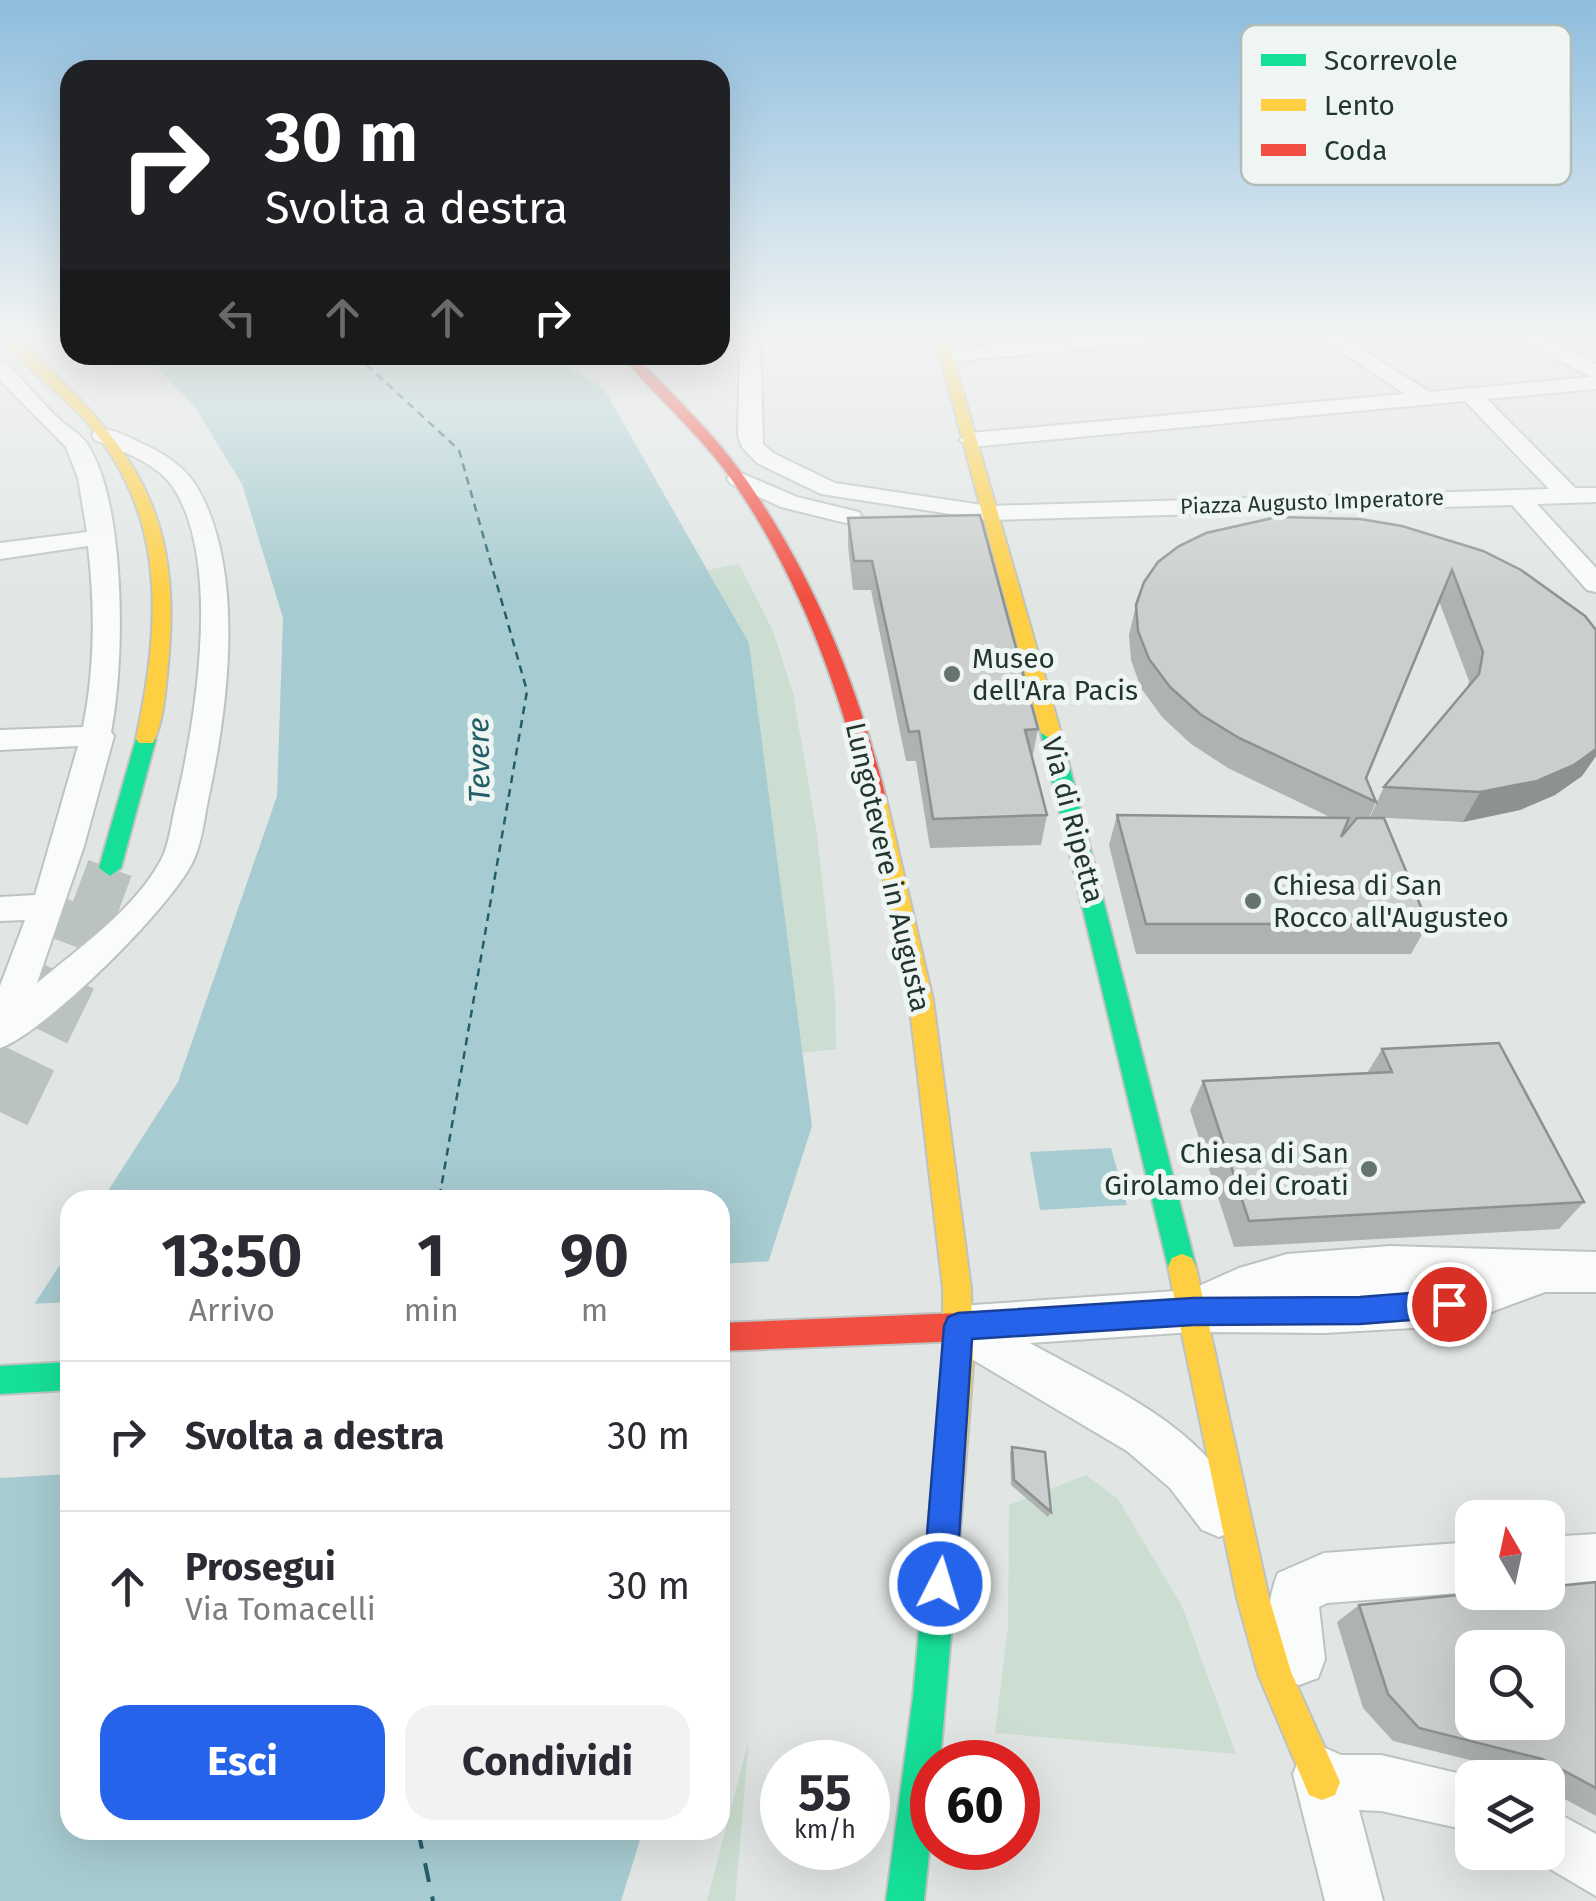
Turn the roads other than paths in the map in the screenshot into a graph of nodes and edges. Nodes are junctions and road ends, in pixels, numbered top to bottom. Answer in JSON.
{"nodes":[{"id":1,"x":50,"y":422,"type":"edge"},
{"id":2,"x":90,"y":422,"type":"edge"},
{"id":3,"x":687,"y":422,"type":"edge"},
{"id":4,"x":749,"y":422,"type":"edge"},
{"id":5,"x":965,"y":422,"type":"edge"},
{"id":6,"x":1174,"y":422,"type":"edge"},
{"id":7,"x":1496,"y":422,"type":"edge"},
{"id":8,"x":103,"y":435,"type":"junction"},
{"id":9,"x":970,"y":440,"type":"junction"},
{"id":10,"x":739,"y":480,"type":"junction"},
{"id":11,"x":1596,"y":494,"type":"edge"},
{"id":12,"x":1568,"y":495,"type":"junction"},
{"id":13,"x":1517,"y":496,"type":"junction"},
{"id":14,"x":989,"y":513,"type":"junction"},
{"id":15,"x":101,"y":537,"type":"junction"},
{"id":16,"x":0,"y":552,"type":"edge"},
{"id":17,"x":1596,"y":584,"type":"edge"},
{"id":18,"x":98,"y":736,"type":"junction"},
{"id":19,"x":0,"y":740,"type":"edge"},
{"id":20,"x":110,"y":868,"type":"tunnel mouth"},
{"id":21,"x":48,"y":907,"type":"junction"},
{"id":22,"x":0,"y":909,"type":"edge"},
{"id":23,"x":0,"y":1032,"type":"edge"},
{"id":24,"x":1596,"y":1272,"type":"edge"},
{"id":25,"x":1193,"y":1311,"type":"junction"},
{"id":26,"x":958,"y":1326,"type":"junction"},
{"id":27,"x":730,"y":1336,"type":"edge"},
{"id":28,"x":60,"y":1377,"type":"edge"},
{"id":29,"x":0,"y":1380,"type":"edge"},
{"id":30,"x":1244,"y":1552,"type":"junction"},
{"id":31,"x":1596,"y":1559,"type":"edge"},
{"id":32,"x":1565,"y":1561,"type":"edge"},
{"id":33,"x":1455,"y":1569,"type":"edge"},
{"id":34,"x":1322,"y":1782,"type":"junction"},
{"id":35,"x":1455,"y":1799,"type":"edge"},
{"id":36,"x":1565,"y":1847,"type":"edge"},
{"id":37,"x":1596,"y":1867,"type":"edge"},
{"id":38,"x":906,"y":1901,"type":"edge"},
{"id":39,"x":1354,"y":1901,"type":"edge"}],
"edges":[{"from":1,"to":15,"type":"street"},
{"from":2,"to":8,"type":"main road"},
{"from":3,"to":10,"type":"main road","name":"Lungotevere in Augusta"},
{"from":4,"to":14,"type":"street"},
{"from":5,"to":9,"type":"main road","name":"Via di Ripetta"},
{"from":6,"to":9,"type":"street"},
{"from":7,"to":12,"type":"street"},
{"from":8,"to":20,"type":"main road"},
{"from":8,"to":23,"type":"street"},
{"from":9,"to":14,"type":"main road","name":"Via di Ripetta"},
{"from":10,"to":14,"type":"street"},
{"from":10,"to":26,"type":"main road","name":"Lungotevere in Augusta"},
{"from":11,"to":12,"type":"street","name":"Piazza Augusto Imperatore"},
{"from":12,"to":13,"type":"street","name":"Piazza Augusto Imperatore"},
{"from":13,"to":14,"type":"street","name":"Piazza Augusto Imperatore"},
{"from":13,"to":17,"type":"street"},
{"from":14,"to":25,"type":"main road","name":"Via di Ripetta"},
{"from":15,"to":16,"type":"street"},
{"from":15,"to":18,"type":"street"},
{"from":18,"to":19,"type":"street"},
{"from":18,"to":21,"type":"street"},
{"from":21,"to":22,"type":"street"},
{"from":21,"to":23,"type":"street"},
{"from":24,"to":25,"type":"street"},
{"from":25,"to":26,"type":"street"},
{"from":25,"to":30,"type":"main road","name":"Via di Ripetta"},
{"from":26,"to":27,"type":"main road"},
{"from":26,"to":30,"type":"street"},
{"from":26,"to":38,"type":"main road","name":"Lungotevere in Augusta"},
{"from":28,"to":29,"type":"main road"},
{"from":30,"to":34,"type":"main road","name":"Via di Ripetta"},
{"from":31,"to":32,"type":"street"},
{"from":33,"to":34,"type":"street"},
{"from":34,"to":35,"type":"street"},
{"from":34,"to":39,"type":"street"},
{"from":36,"to":37,"type":"street"}]}
